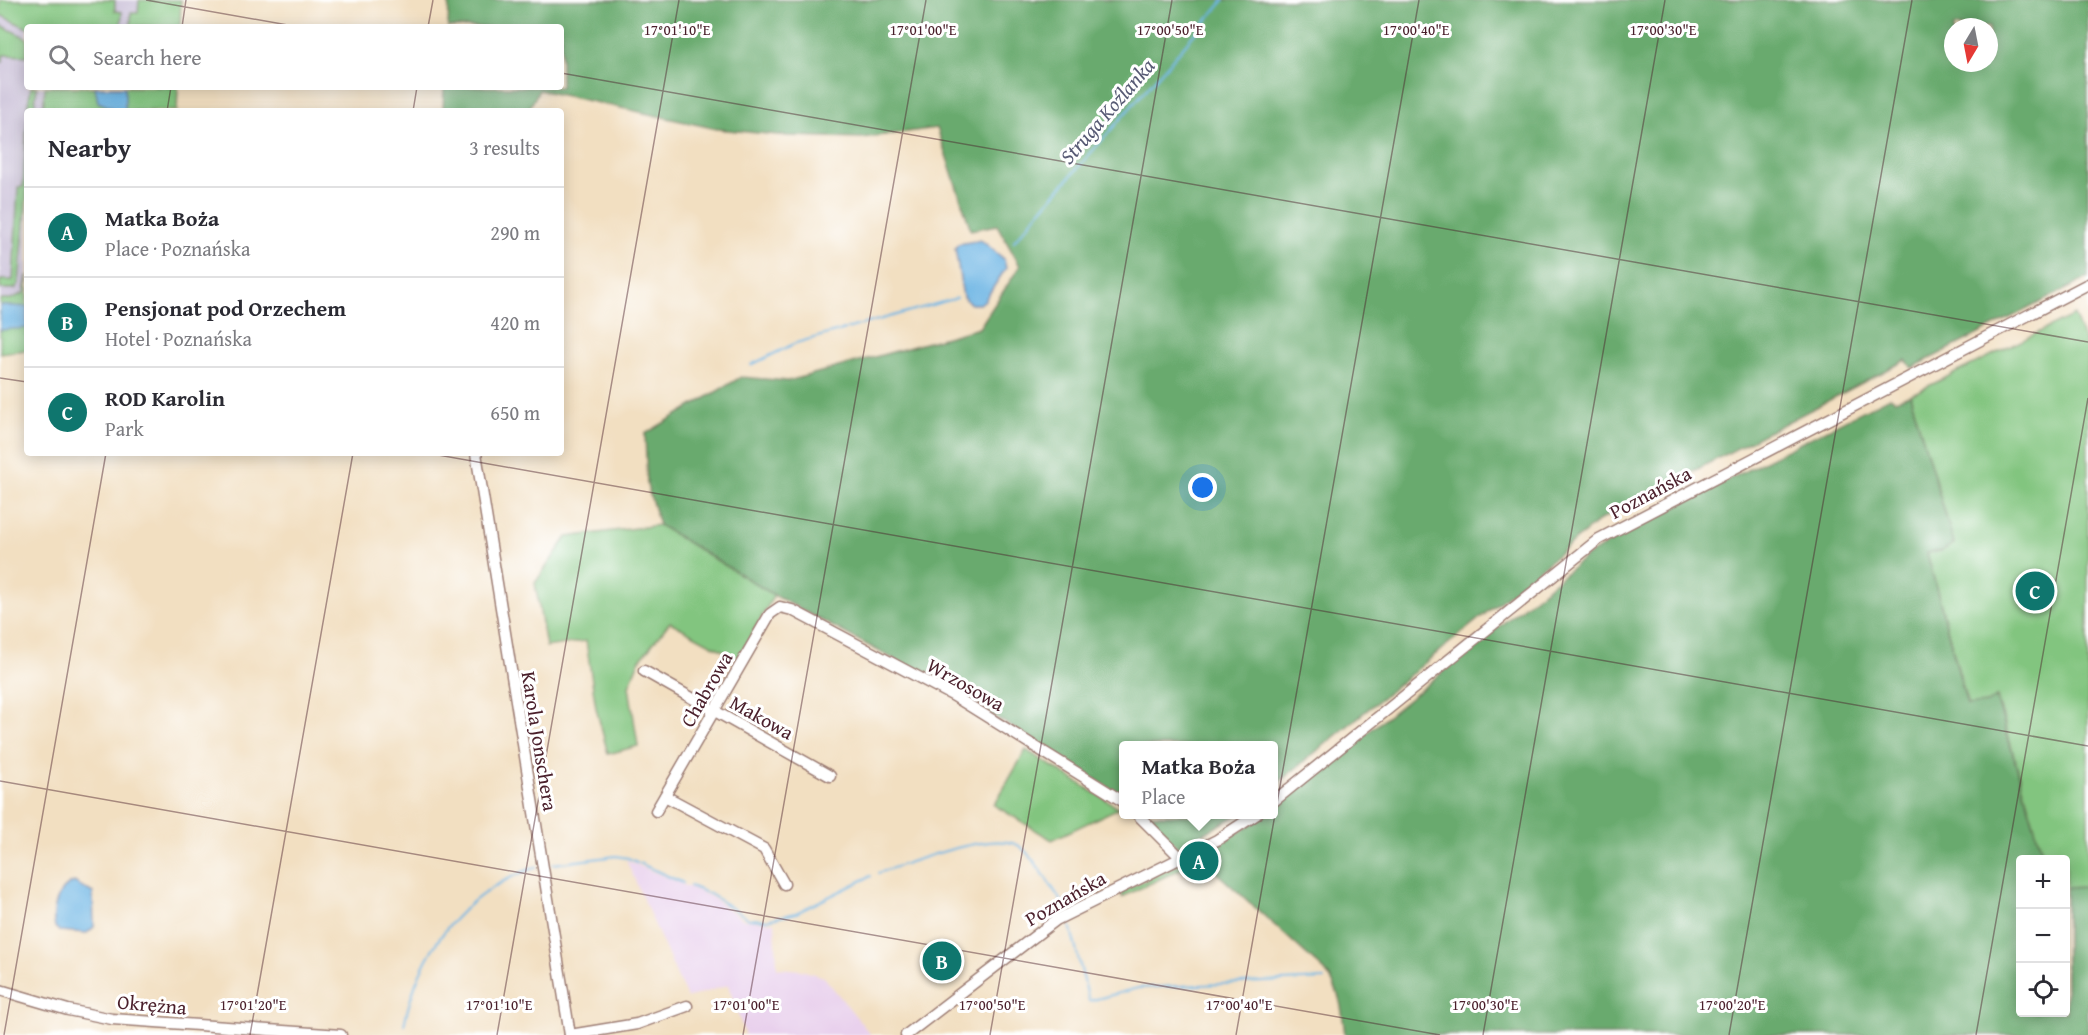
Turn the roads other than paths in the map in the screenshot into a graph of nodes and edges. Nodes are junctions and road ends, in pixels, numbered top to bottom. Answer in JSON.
{"nodes":[{"id":1,"x":2088,"y":284,"type":"edge"},
{"id":2,"x":476,"y":456,"type":"edge"},
{"id":3,"x":784,"y":607,"type":"joint"},
{"id":4,"x":644,"y":671,"type":"dead end"},
{"id":5,"x":714,"y":711,"type":"junction"},
{"id":6,"x":830,"y":776,"type":"dead end"},
{"id":7,"x":665,"y":796,"type":"junction"},
{"id":8,"x":1278,"y":798,"type":"edge"},
{"id":9,"x":1119,"y":799,"type":"edge"},
{"id":10,"x":656,"y":811,"type":"dead end"},
{"id":11,"x":1142,"y":819,"type":"edge"},
{"id":12,"x":1250,"y":819,"type":"edge"},
{"id":13,"x":1181,"y":858,"type":"junction"},
{"id":14,"x":784,"y":884,"type":"dead end"},
{"id":15,"x":0,"y":990,"type":"edge"},
{"id":16,"x":687,"y":1006,"type":"dead end"},
{"id":17,"x":341,"y":1035,"type":"edge"},
{"id":18,"x":570,"y":1035,"type":"edge"},
{"id":19,"x":906,"y":1035,"type":"edge"}],
"edges":[{"from":1,"to":8,"type":"street","name":"Poznańska"},
{"from":2,"to":18,"type":"street","name":"Karola Jonschera"},
{"from":3,"to":5,"type":"street","name":"Chabrowa"},
{"from":3,"to":9,"type":"street","name":"Wrzosowa"},
{"from":4,"to":5,"type":"street","name":"Makowa"},
{"from":5,"to":6,"type":"street","name":"Makowa"},
{"from":5,"to":7,"type":"street","name":"Chabrowa"},
{"from":7,"to":10,"type":"street","name":"Chabrowa"},
{"from":7,"to":14,"type":"street"},
{"from":11,"to":13,"type":"street"},
{"from":12,"to":13,"type":"street","name":"Poznańska"},
{"from":13,"to":19,"type":"street","name":"Poznańska"},
{"from":15,"to":17,"type":"street","name":"Okrężna"},
{"from":16,"to":18,"type":"street"}]}
